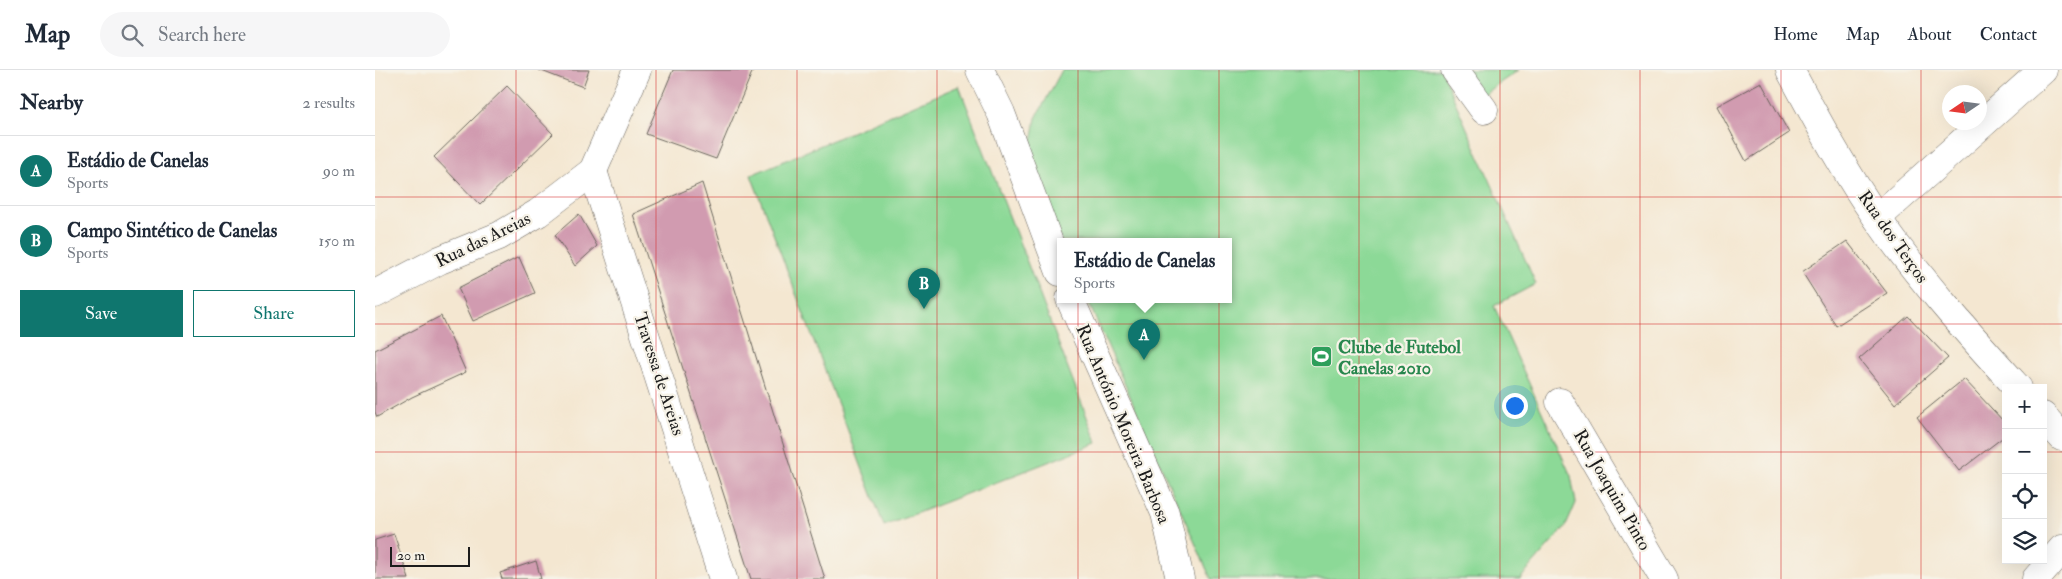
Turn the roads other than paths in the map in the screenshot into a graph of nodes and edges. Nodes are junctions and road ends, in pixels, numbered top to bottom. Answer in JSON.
{"nodes":[{"id":1,"x":637,"y":70,"type":"edge"},
{"id":2,"x":1455,"y":70,"type":"edge"},
{"id":3,"x":1790,"y":70,"type":"edge"},
{"id":4,"x":2043,"y":70,"type":"edge"},
{"id":5,"x":987,"y":73,"type":"edge"},
{"id":6,"x":1483,"y":110,"type":"dead end"},
{"id":7,"x":593,"y":170,"type":"junction"},
{"id":8,"x":1877,"y":218,"type":"junction"},
{"id":9,"x":1057,"y":264,"type":"edge"},
{"id":10,"x":375,"y":294,"type":"edge"},
{"id":11,"x":1072,"y":303,"type":"edge"},
{"id":12,"x":2014,"y":384,"type":"edge"},
{"id":13,"x":1560,"y":402,"type":"dead end"},
{"id":14,"x":2047,"y":420,"type":"edge"},
{"id":15,"x":2062,"y":436,"type":"edge"},
{"id":16,"x":2062,"y":549,"type":"edge"},
{"id":17,"x":723,"y":579,"type":"edge"},
{"id":18,"x":1180,"y":579,"type":"edge"},
{"id":19,"x":1664,"y":579,"type":"edge"},
{"id":20,"x":2036,"y":579,"type":"edge"}],
"edges":[{"from":1,"to":7,"type":"street","name":"Rua das Areias"},
{"from":2,"to":6,"type":"street"},
{"from":3,"to":8,"type":"street","name":"Rua dos Terços"},
{"from":4,"to":8,"type":"street"},
{"from":5,"to":9,"type":"street"},
{"from":7,"to":10,"type":"street","name":"Rua das Areias"},
{"from":7,"to":17,"type":"street","name":"Travessa de Areias"},
{"from":8,"to":12,"type":"street","name":"Rua dos Terços"},
{"from":11,"to":18,"type":"street","name":"Rua António Moreira Barbosa"},
{"from":13,"to":19,"type":"street","name":"Rua Joaquim Pinto"},
{"from":14,"to":15,"type":"street"},
{"from":16,"to":20,"type":"street"}]}
